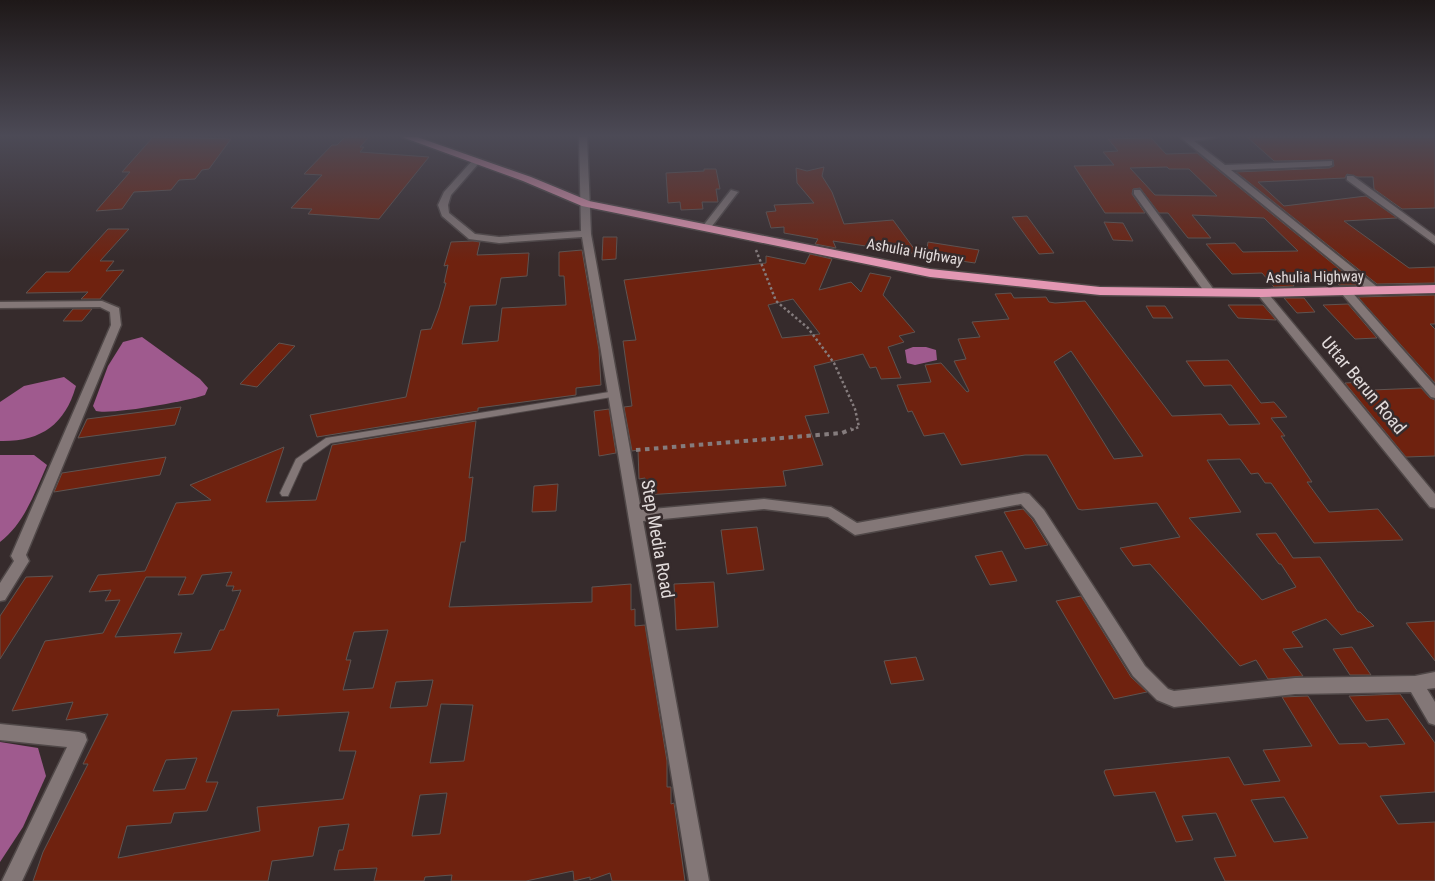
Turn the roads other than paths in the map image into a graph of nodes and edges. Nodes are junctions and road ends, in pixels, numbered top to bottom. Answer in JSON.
{"nodes":[{"id":1,"x":461,"y":178,"type":"edge"},
{"id":2,"x":524,"y":178,"type":"edge"},
{"id":3,"x":585,"y":178,"type":"edge"},
{"id":4,"x":1235,"y":178,"type":"edge"},
{"id":5,"x":1350,"y":178,"type":"dead end"},
{"id":6,"x":734,"y":192,"type":"dead end"},
{"id":7,"x":1137,"y":192,"type":"dead end"},
{"id":8,"x":586,"y":204,"type":"junction"},
{"id":9,"x":706,"y":228,"type":"junction"},
{"id":10,"x":586,"y":234,"type":"junction"},
{"id":11,"x":1435,"y":241,"type":"edge"},
{"id":12,"x":1435,"y":289,"type":"edge"},
{"id":13,"x":1210,"y":292,"type":"junction"},
{"id":14,"x":1346,"y":292,"type":"junction"},
{"id":15,"x":1377,"y":292,"type":"junction"},
{"id":16,"x":1262,"y":293,"type":"junction"},
{"id":17,"x":0,"y":305,"type":"edge"},
{"id":18,"x":615,"y":394,"type":"junction"},
{"id":19,"x":1435,"y":394,"type":"edge"},
{"id":20,"x":285,"y":493,"type":"dead end"},
{"id":21,"x":1435,"y":503,"type":"edge"},
{"id":22,"x":635,"y":516,"type":"junction"},
{"id":23,"x":0,"y":595,"type":"edge"},
{"id":24,"x":1435,"y":680,"type":"edge"},
{"id":25,"x":1415,"y":684,"type":"junction"},
{"id":26,"x":1435,"y":717,"type":"edge"},
{"id":27,"x":0,"y":732,"type":"edge"},
{"id":28,"x":12,"y":881,"type":"edge"},
{"id":29,"x":699,"y":881,"type":"edge"}],
"edges":[{"from":1,"to":10,"type":"street"},
{"from":2,"to":8,"type":"highway","name":"Ashulia Highway"},
{"from":3,"to":8,"type":"street","name":"Step Media Road"},
{"from":4,"to":15,"type":"street"},
{"from":5,"to":11,"type":"street"},
{"from":6,"to":9,"type":"street"},
{"from":7,"to":13,"type":"street"},
{"from":8,"to":9,"type":"highway","name":"Ashulia Highway"},
{"from":8,"to":10,"type":"street","name":"Step Media Road"},
{"from":9,"to":13,"type":"highway","name":"Ashulia Highway"},
{"from":10,"to":18,"type":"street","name":"Step Media Road"},
{"from":12,"to":15,"type":"highway","name":"Ashulia Highway"},
{"from":13,"to":16,"type":"highway","name":"Ashulia Highway"},
{"from":14,"to":15,"type":"highway","name":"Ashulia Highway"},
{"from":14,"to":16,"type":"highway","name":"Ashulia Highway"},
{"from":14,"to":19,"type":"street"},
{"from":16,"to":21,"type":"street","name":"Uttar Berun Road"},
{"from":17,"to":23,"type":"street"},
{"from":18,"to":20,"type":"lane"},
{"from":18,"to":22,"type":"street","name":"Step Media Road"},
{"from":22,"to":25,"type":"street"},
{"from":22,"to":29,"type":"street","name":"Step Media Road"},
{"from":24,"to":25,"type":"street"},
{"from":25,"to":26,"type":"street"},
{"from":27,"to":28,"type":"street"}]}
